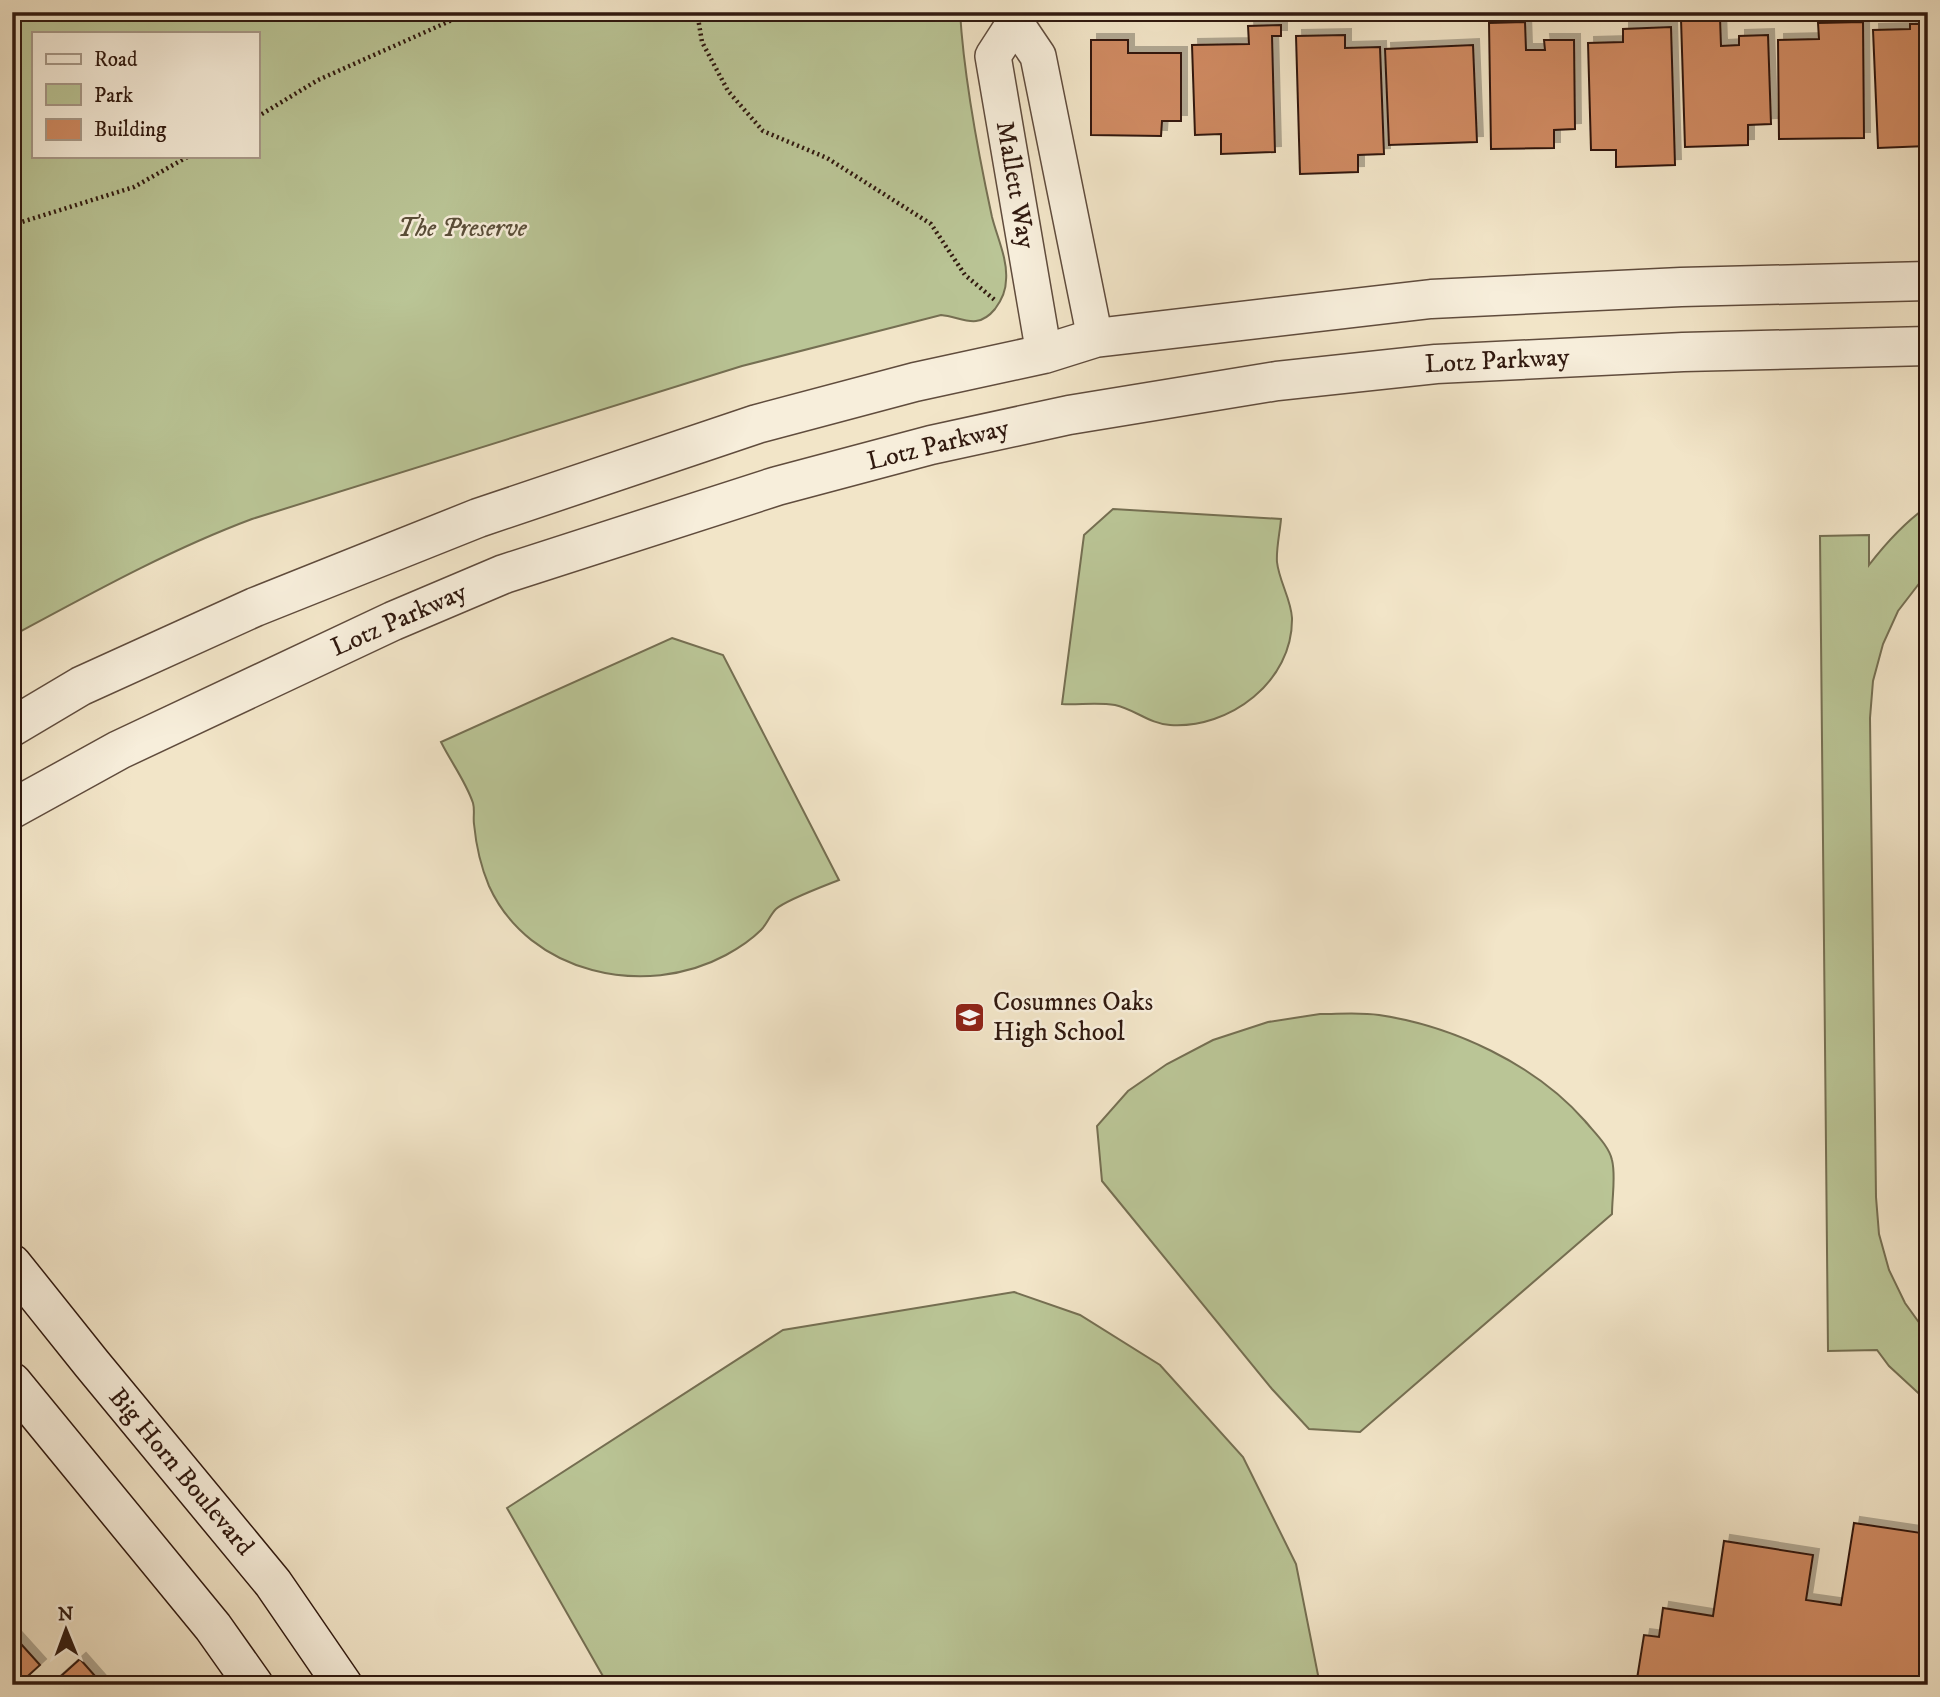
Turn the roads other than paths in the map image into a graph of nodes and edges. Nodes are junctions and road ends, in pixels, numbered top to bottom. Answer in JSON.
{"nodes":[{"id":1,"x":1014,"y":17,"type":"edge"},
{"id":2,"x":1928,"y":281,"type":"edge"},
{"id":3,"x":1095,"y":338,"type":"junction"},
{"id":4,"x":1928,"y":346,"type":"edge"},
{"id":5,"x":1044,"y":354,"type":"junction"},
{"id":6,"x":12,"y":727,"type":"edge"},
{"id":7,"x":12,"y":809,"type":"edge"},
{"id":8,"x":12,"y":1264,"type":"edge"},
{"id":9,"x":12,"y":1382,"type":"edge"},
{"id":10,"x":254,"y":1685,"type":"edge"},
{"id":11,"x":343,"y":1685,"type":"edge"}],
"edges":[{"from":1,"to":3,"type":"street","name":"Mallett Way"},
{"from":1,"to":5,"type":"street","name":"Mallett Way"},
{"from":2,"to":3,"type":"street"},
{"from":3,"to":5,"type":"street"},
{"from":4,"to":7,"type":"street","name":"Lotz Parkway"},
{"from":5,"to":6,"type":"street"},
{"from":8,"to":11,"type":"street","name":"Big Horn Boulevard"},
{"from":9,"to":10,"type":"street"}]}
